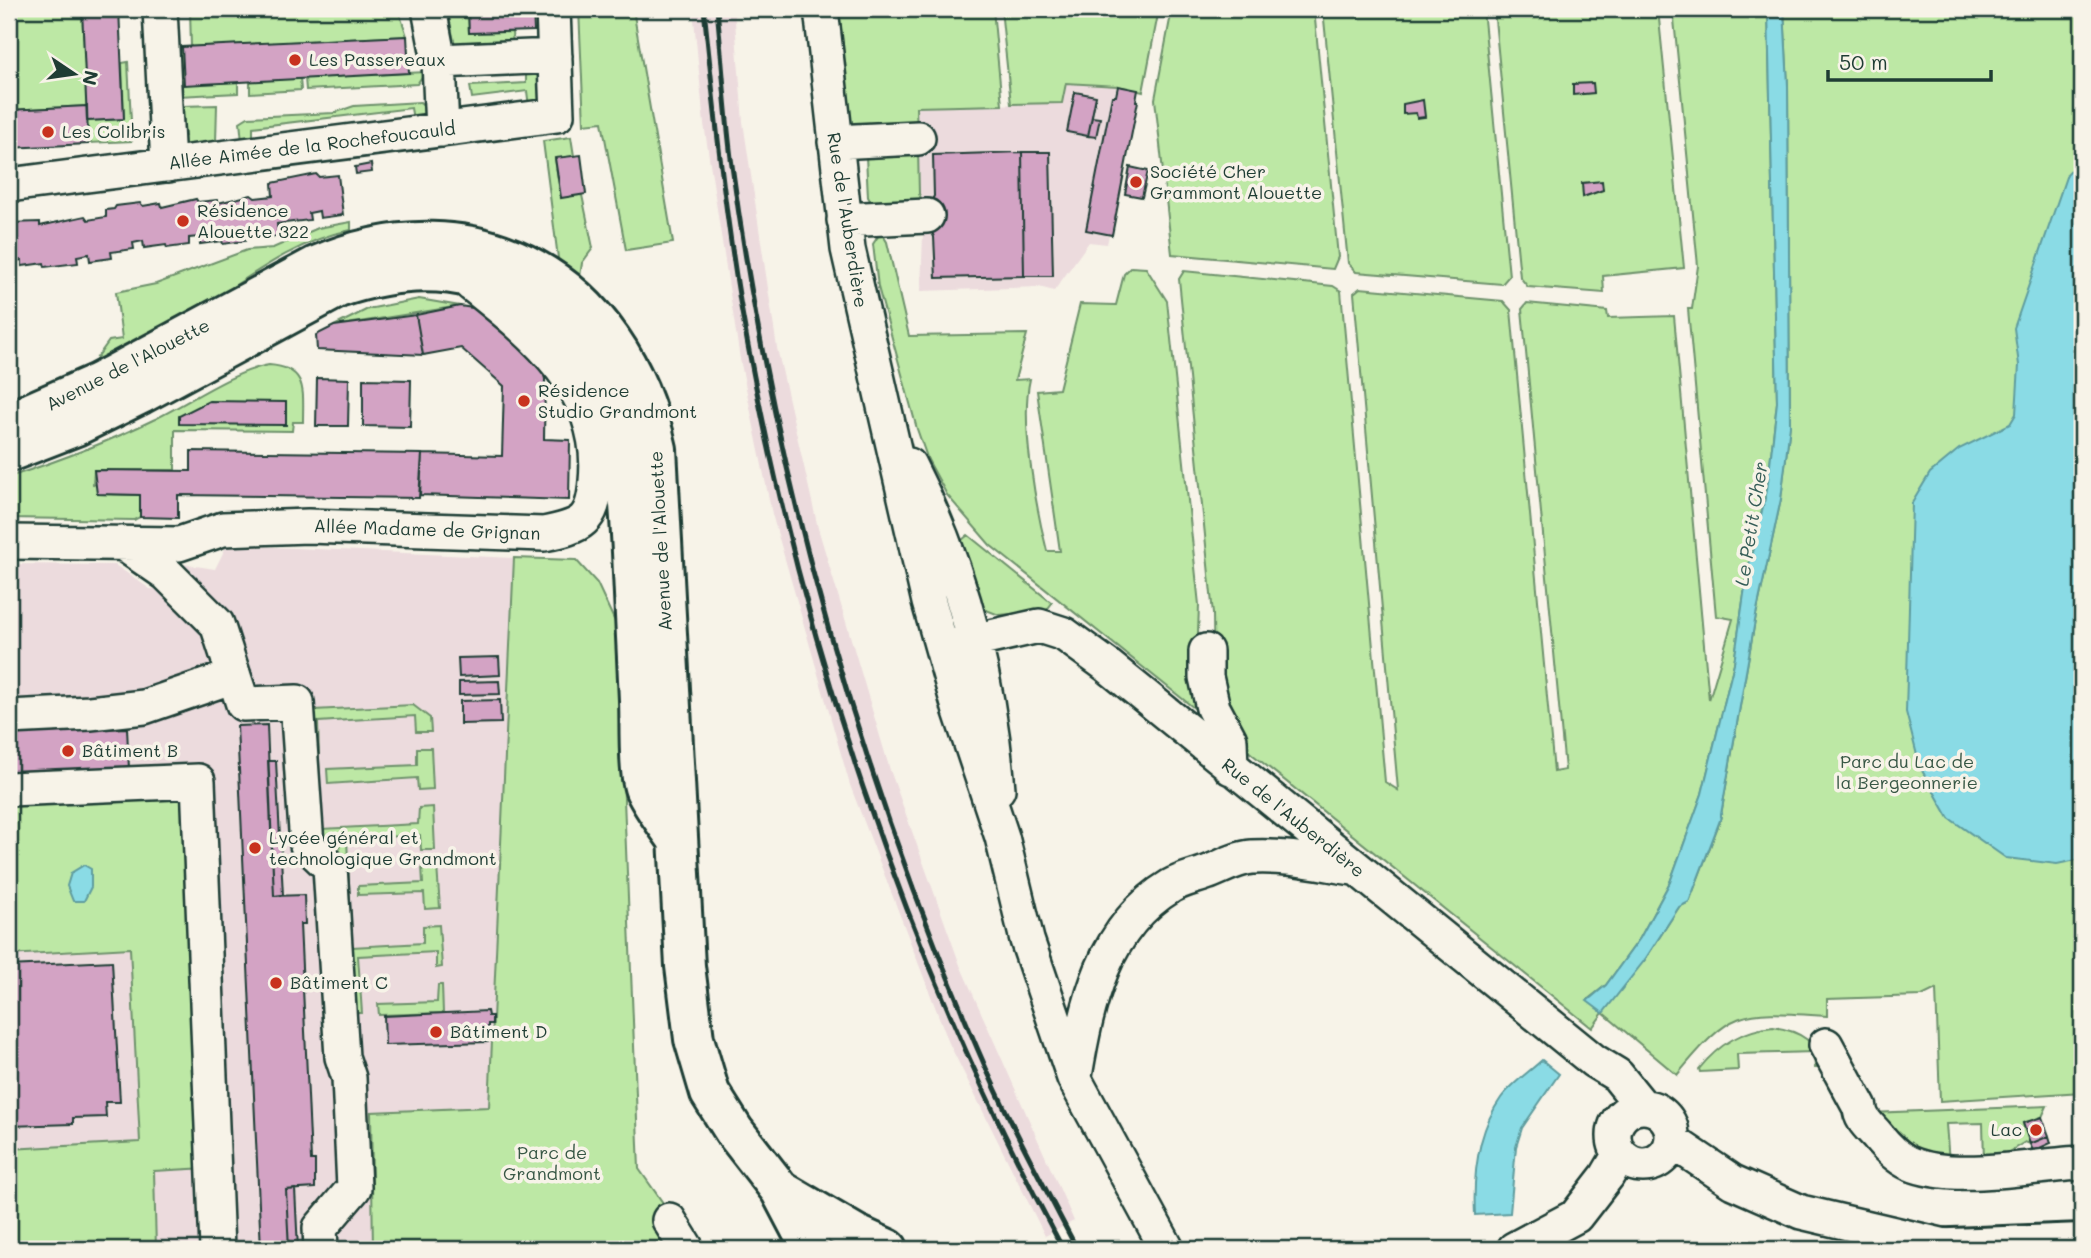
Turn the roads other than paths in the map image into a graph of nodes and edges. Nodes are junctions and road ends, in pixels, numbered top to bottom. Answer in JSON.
{"nodes":[{"id":1,"x":160,"y":9,"type":"edge"},
{"id":2,"x":429,"y":9,"type":"edge"},
{"id":3,"x":553,"y":9,"type":"edge"},
{"id":4,"x":821,"y":9,"type":"edge"},
{"id":5,"x":555,"y":56,"type":"junction"},
{"id":6,"x":439,"y":61,"type":"junction"},
{"id":7,"x":442,"y":130,"type":"junction"},
{"id":8,"x":918,"y":138,"type":"dead end"},
{"id":9,"x":835,"y":142,"type":"junction"},
{"id":10,"x":168,"y":165,"type":"junction"},
{"id":11,"x":9,"y":185,"type":"edge"},
{"id":12,"x":927,"y":216,"type":"dead end"},
{"id":13,"x":844,"y":220,"type":"junction"},
{"id":14,"x":460,"y":276,"type":"junction"},
{"id":15,"x":9,"y":422,"type":"edge"},
{"id":16,"x":889,"y":428,"type":"junction"},
{"id":17,"x":9,"y":452,"type":"edge"},
{"id":18,"x":9,"y":542,"type":"edge"},
{"id":19,"x":122,"y":543,"type":"junction"},
{"id":20,"x":974,"y":640,"type":"junction"},
{"id":21,"x":942,"y":648,"type":"junction"},
{"id":22,"x":1206,"y":651,"type":"dead end"},
{"id":23,"x":234,"y":676,"type":"junction"},
{"id":24,"x":9,"y":717,"type":"edge"},
{"id":25,"x":1231,"y":768,"type":"junction"},
{"id":26,"x":9,"y":789,"type":"edge"},
{"id":27,"x":1002,"y":837,"type":"junction"},
{"id":28,"x":678,"y":841,"type":"junction"},
{"id":29,"x":1355,"y":868,"type":"junction"},
{"id":30,"x":1826,"y":1045,"type":"dead end"},
{"id":31,"x":1594,"y":1061,"type":"junction"},
{"id":32,"x":1074,"y":1078,"type":"junction"},
{"id":33,"x":1642,"y":1106,"type":"junction"},
{"id":34,"x":1617,"y":1141,"type":"junction"},
{"id":35,"x":1672,"y":1141,"type":"junction"},
{"id":36,"x":2082,"y":1163,"type":"edge"},
{"id":37,"x":780,"y":1190,"type":"junction"},
{"id":38,"x":669,"y":1220,"type":"dead end"},
{"id":39,"x":2082,"y":1243,"type":"edge"},
{"id":40,"x":1166,"y":1247,"type":"edge"},
{"id":41,"x":217,"y":1249,"type":"edge"},
{"id":42,"x":321,"y":1249,"type":"edge"},
{"id":43,"x":687,"y":1249,"type":"edge"},
{"id":44,"x":811,"y":1249,"type":"edge"},
{"id":45,"x":888,"y":1249,"type":"edge"},
{"id":46,"x":1514,"y":1249,"type":"edge"},
{"id":47,"x":1940,"y":1249,"type":"edge"}],
"edges":[{"from":1,"to":10,"type":"street"},
{"from":2,"to":6,"type":"street"},
{"from":3,"to":5,"type":"street","name":"Allée Aimée de la Rochefoucauld"},
{"from":4,"to":9,"type":"street","name":"Rue de l'Auberdière"},
{"from":5,"to":6,"type":"street"},
{"from":5,"to":7,"type":"street","name":"Allée Aimée de la Rochefoucauld"},
{"from":6,"to":7,"type":"street"},
{"from":7,"to":10,"type":"street","name":"Allée Aimée de la Rochefoucauld"},
{"from":8,"to":9,"type":"street"},
{"from":9,"to":13,"type":"street","name":"Rue de l'Auberdière"},
{"from":10,"to":11,"type":"street","name":"Allée Aimée de la Rochefoucauld"},
{"from":12,"to":13,"type":"street"},
{"from":13,"to":16,"type":"street","name":"Rue de l'Auberdière"},
{"from":14,"to":17,"type":"main road","name":"Avenue de l'Alouette"},
{"from":14,"to":19,"type":"street","name":"Allée Madame de Grignan"},
{"from":14,"to":28,"type":"main road","name":"Avenue de l'Alouette"},
{"from":15,"to":28,"type":"main road","name":"Avenue de l'Alouette"},
{"from":16,"to":20,"type":"street","name":"Rue de l'Auberdière"},
{"from":16,"to":21,"type":"street","name":"Rue de l'Auberdière"},
{"from":18,"to":19,"type":"street","name":"Allée Madame de Grignan"},
{"from":19,"to":23,"type":"street"},
{"from":20,"to":21,"type":"street","name":"Rue de l'Auberdière"},
{"from":20,"to":25,"type":"street","name":"Rue de l'Auberdière"},
{"from":20,"to":27,"type":"street"},
{"from":21,"to":27,"type":"street"},
{"from":22,"to":25,"type":"street"},
{"from":23,"to":24,"type":"street"},
{"from":23,"to":42,"type":"street"},
{"from":25,"to":29,"type":"street","name":"Rue de l'Auberdière"},
{"from":26,"to":41,"type":"street"},
{"from":27,"to":32,"type":"street"},
{"from":28,"to":37,"type":"main road","name":"Avenue de l'Alouette"},
{"from":29,"to":31,"type":"street","name":"Rue de l'Auberdière"},
{"from":29,"to":32,"type":"street"},
{"from":30,"to":36,"type":"street"},
{"from":31,"to":33,"type":"street","name":"Rue de l'Auberdière"},
{"from":31,"to":34,"type":"street"},
{"from":32,"to":40,"type":"street"},
{"from":33,"to":34,"type":"street"},
{"from":33,"to":35,"type":"street"},
{"from":34,"to":35,"type":"street"},
{"from":34,"to":46,"type":"street"},
{"from":35,"to":47,"type":"street"},
{"from":37,"to":44,"type":"main road"},
{"from":37,"to":45,"type":"main road"},
{"from":38,"to":43,"type":"street"},
{"from":39,"to":47,"type":"main road"}]}
